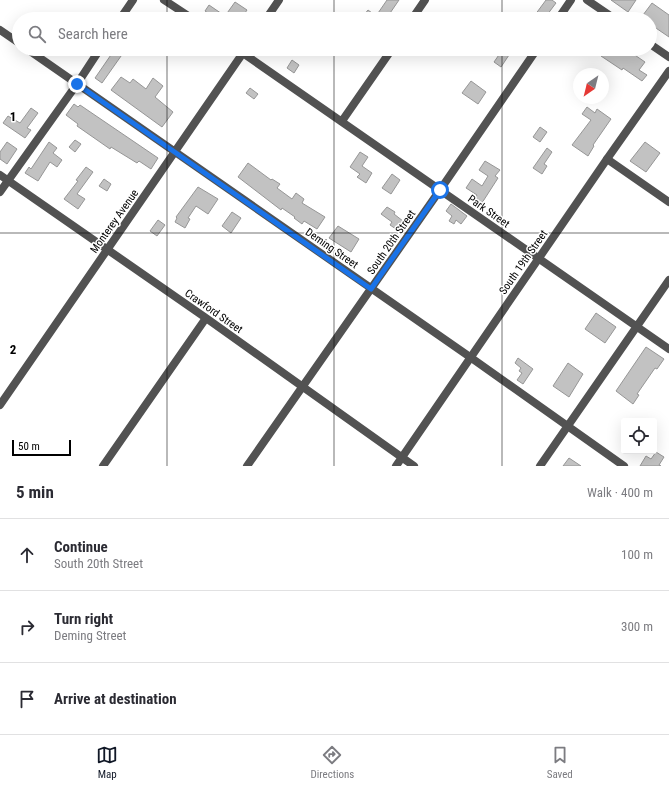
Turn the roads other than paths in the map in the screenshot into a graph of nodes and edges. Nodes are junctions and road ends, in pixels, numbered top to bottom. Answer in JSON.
{"nodes":[{"id":1,"x":133,"y":0,"type":"edge"},
{"id":2,"x":164,"y":0,"type":"edge"},
{"id":3,"x":279,"y":0,"type":"edge"},
{"id":4,"x":426,"y":0,"type":"edge"},
{"id":5,"x":571,"y":0,"type":"edge"},
{"id":6,"x":587,"y":0,"type":"edge"},
{"id":7,"x":125,"y":12,"type":"edge"},
{"id":8,"x":182,"y":12,"type":"edge"},
{"id":9,"x":271,"y":12,"type":"edge"},
{"id":10,"x":417,"y":12,"type":"edge"},
{"id":11,"x":563,"y":12,"type":"edge"},
{"id":12,"x":604,"y":12,"type":"edge"},
{"id":13,"x":0,"y":30,"type":"edge"},
{"id":14,"x":12,"y":38,"type":"edge"},
{"id":15,"x":657,"y":49,"type":"edge"},
{"id":16,"x":37,"y":56,"type":"edge"},
{"id":17,"x":95,"y":56,"type":"edge"},
{"id":18,"x":237,"y":56,"type":"edge"},
{"id":19,"x":250,"y":56,"type":"edge"},
{"id":20,"x":387,"y":56,"type":"edge"},
{"id":21,"x":532,"y":56,"type":"edge"},
{"id":22,"x":669,"y":57,"type":"edge"},
{"id":23,"x":669,"y":71,"type":"edge"},
{"id":24,"x":77,"y":84,"type":"junction"},
{"id":25,"x":342,"y":121,"type":"junction"},
{"id":26,"x":175,"y":152,"type":"junction"},
{"id":27,"x":607,"y":159,"type":"junction"},
{"id":28,"x":0,"y":175,"type":"edge"},
{"id":29,"x":8,"y":181,"type":"junction"},
{"id":30,"x":440,"y":190,"type":"junction"},
{"id":31,"x":0,"y":192,"type":"edge"},
{"id":32,"x":669,"y":202,"type":"edge"},
{"id":33,"x":108,"y":249,"type":"junction"},
{"id":34,"x":539,"y":259,"type":"junction"},
{"id":35,"x":669,"y":280,"type":"edge"},
{"id":36,"x":371,"y":289,"type":"junction"},
{"id":37,"x":206,"y":318,"type":"junction"},
{"id":38,"x":637,"y":326,"type":"junction"},
{"id":39,"x":669,"y":349,"type":"edge"},
{"id":40,"x":470,"y":357,"type":"junction"},
{"id":41,"x":302,"y":387,"type":"junction"},
{"id":42,"x":0,"y":405,"type":"edge"},
{"id":43,"x":568,"y":426,"type":"junction"},
{"id":44,"x":402,"y":458,"type":"junction"},
{"id":45,"x":103,"y":466,"type":"edge"},
{"id":46,"x":247,"y":466,"type":"edge"},
{"id":47,"x":396,"y":466,"type":"edge"},
{"id":48,"x":414,"y":466,"type":"edge"},
{"id":49,"x":540,"y":466,"type":"edge"},
{"id":50,"x":624,"y":466,"type":"edge"}],
"edges":[{"from":1,"to":7,"type":"street"},
{"from":2,"to":8,"type":"street"},
{"from":3,"to":9,"type":"street"},
{"from":4,"to":10,"type":"street"},
{"from":5,"to":11,"type":"street"},
{"from":6,"to":12,"type":"street"},
{"from":13,"to":14,"type":"street"},
{"from":15,"to":22,"type":"street"},
{"from":16,"to":24,"type":"street","name":"Deming Street"},
{"from":17,"to":24,"type":"street"},
{"from":18,"to":26,"type":"street","name":"Monterey Avenue"},
{"from":19,"to":25,"type":"street","name":"Park Street"},
{"from":20,"to":25,"type":"street"},
{"from":21,"to":30,"type":"street","name":"South 20th Street"},
{"from":23,"to":27,"type":"street","name":"South 19th Street"},
{"from":24,"to":26,"type":"street","name":"Deming Street"},
{"from":24,"to":29,"type":"street"},
{"from":25,"to":30,"type":"street","name":"Park Street"},
{"from":26,"to":33,"type":"street","name":"Monterey Avenue"},
{"from":26,"to":36,"type":"street","name":"Deming Street"},
{"from":27,"to":32,"type":"street"},
{"from":27,"to":34,"type":"street","name":"South 19th Street"},
{"from":28,"to":29,"type":"street","name":"Crawford Street"},
{"from":29,"to":31,"type":"street"},
{"from":29,"to":33,"type":"street","name":"Crawford Street"},
{"from":30,"to":34,"type":"street","name":"Park Street"},
{"from":30,"to":36,"type":"street","name":"South 20th Street"},
{"from":33,"to":37,"type":"street","name":"Crawford Street"},
{"from":33,"to":42,"type":"street","name":"Monterey Avenue"},
{"from":34,"to":38,"type":"street","name":"Park Street"},
{"from":34,"to":40,"type":"street","name":"South 19th Street"},
{"from":35,"to":38,"type":"street"},
{"from":36,"to":40,"type":"street","name":"Deming Street"},
{"from":36,"to":41,"type":"street","name":"South 20th Street"},
{"from":37,"to":41,"type":"street","name":"Crawford Street"},
{"from":37,"to":45,"type":"street"},
{"from":38,"to":39,"type":"street","name":"Park Street"},
{"from":38,"to":43,"type":"street"},
{"from":40,"to":43,"type":"street","name":"Deming Street"},
{"from":40,"to":44,"type":"street","name":"South 19th Street"},
{"from":41,"to":44,"type":"street","name":"Crawford Street"},
{"from":41,"to":46,"type":"street","name":"South 20th Street"},
{"from":43,"to":49,"type":"street"},
{"from":43,"to":50,"type":"street","name":"Deming Street"},
{"from":44,"to":47,"type":"street","name":"South 19th Street"},
{"from":44,"to":48,"type":"street","name":"Crawford Street"}]}
